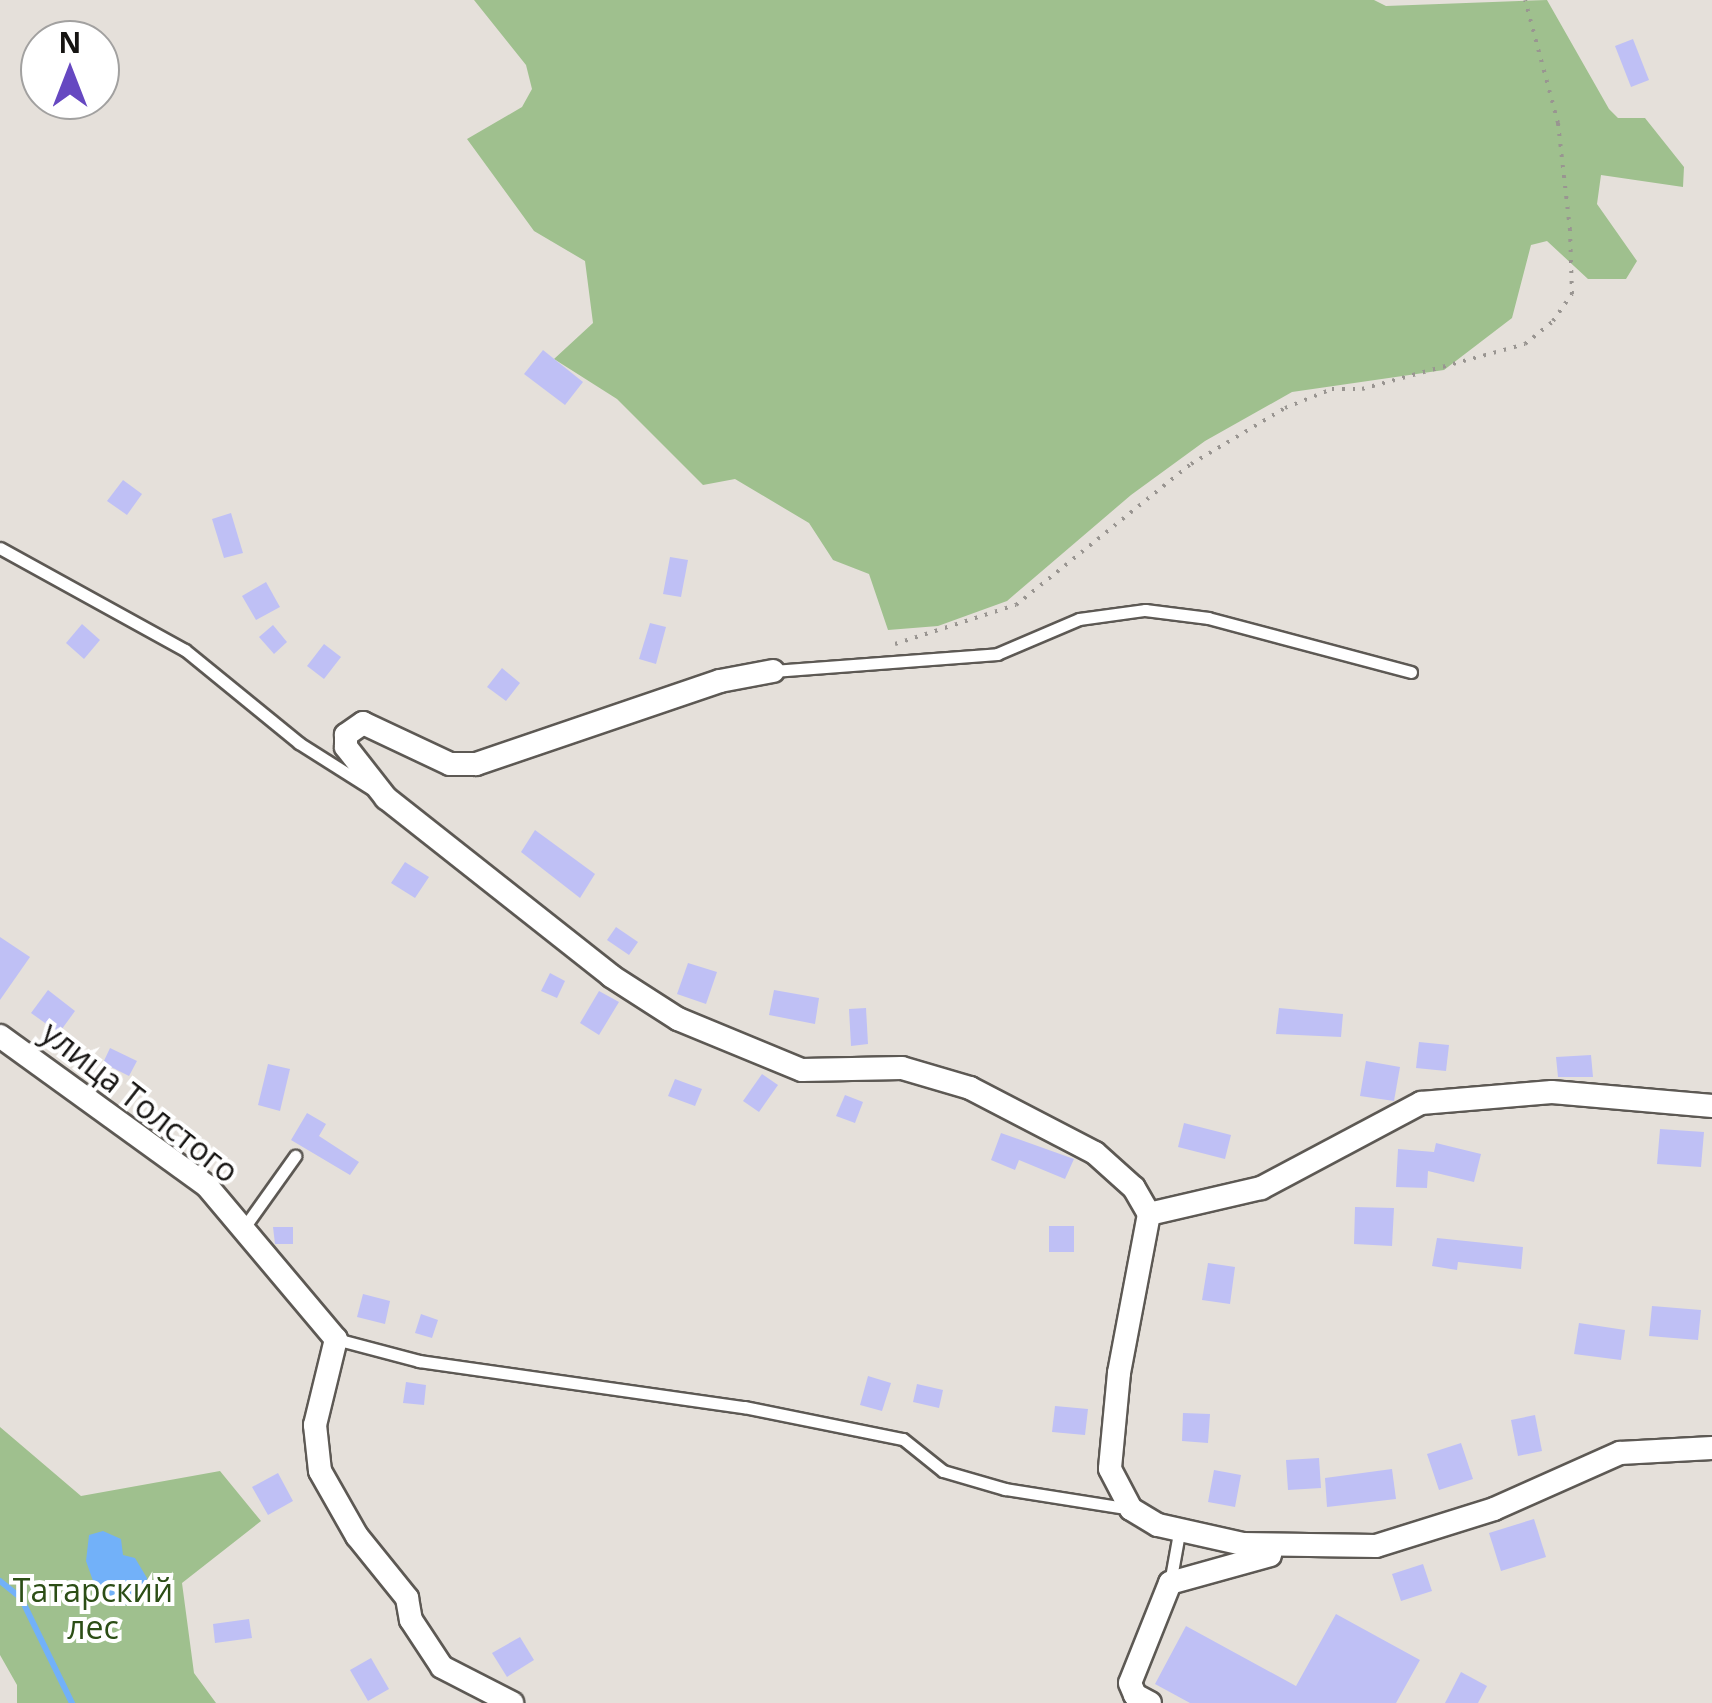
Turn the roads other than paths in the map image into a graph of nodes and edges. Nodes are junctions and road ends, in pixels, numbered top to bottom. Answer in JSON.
{"nodes":[{"id":1,"x":0,"y":548,"type":"edge"},
{"id":2,"x":774,"y":670,"type":"joint"},
{"id":3,"x":1411,"y":672,"type":"dead end"},
{"id":4,"x":386,"y":798,"type":"junction"},
{"id":5,"x":0,"y":1036,"type":"edge"},
{"id":6,"x":1712,"y":1106,"type":"edge"},
{"id":7,"x":295,"y":1156,"type":"dead end"},
{"id":8,"x":1149,"y":1214,"type":"junction"},
{"id":9,"x":244,"y":1230,"type":"junction"},
{"id":10,"x":336,"y":1339,"type":"junction"},
{"id":11,"x":1712,"y":1448,"type":"edge"},
{"id":12,"x":1131,"y":1509,"type":"junction"},
{"id":13,"x":1179,"y":1533,"type":"junction"},
{"id":14,"x":1302,"y":1548,"type":"junction"},
{"id":15,"x":1170,"y":1583,"type":"junction"},
{"id":16,"x":512,"y":1703,"type":"edge"},
{"id":17,"x":1150,"y":1703,"type":"edge"}],
"edges":[{"from":1,"to":4,"type":"lane"},
{"from":2,"to":3,"type":"lane"},
{"from":2,"to":4,"type":"street"},
{"from":4,"to":8,"type":"street"},
{"from":5,"to":9,"type":"street","name":"улица Толстого"},
{"from":6,"to":8,"type":"street"},
{"from":7,"to":9,"type":"lane"},
{"from":8,"to":12,"type":"street"},
{"from":9,"to":10,"type":"street","name":"улица Толстого"},
{"from":10,"to":12,"type":"lane"},
{"from":10,"to":16,"type":"street"},
{"from":11,"to":14,"type":"street"},
{"from":12,"to":13,"type":"street"},
{"from":13,"to":14,"type":"street"},
{"from":13,"to":15,"type":"lane"},
{"from":14,"to":15,"type":"street"},
{"from":15,"to":17,"type":"street"}]}
